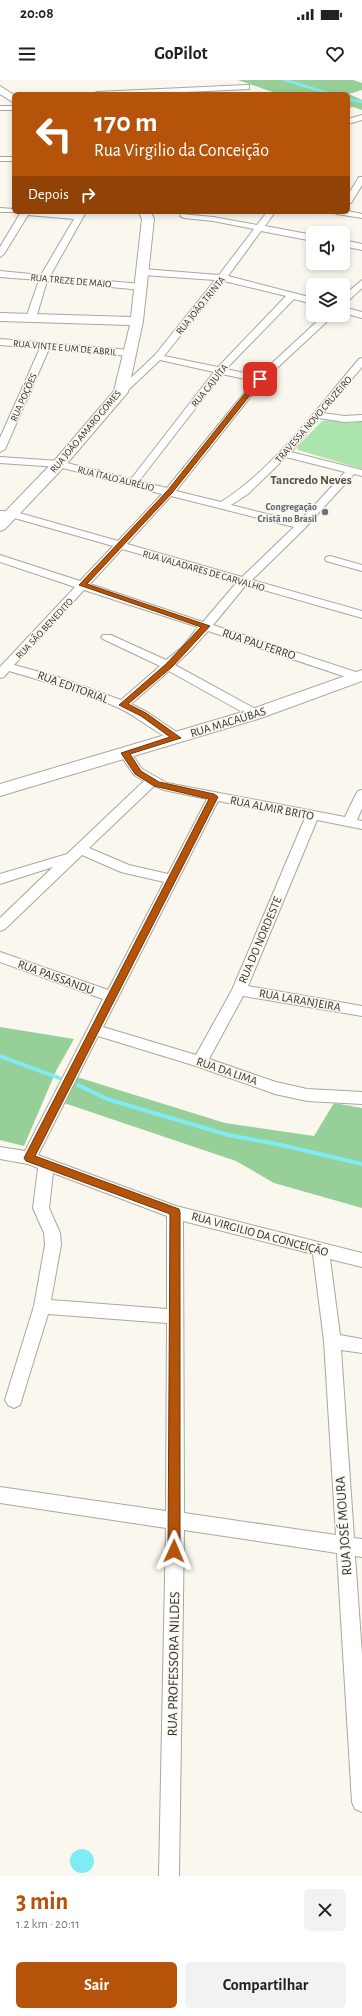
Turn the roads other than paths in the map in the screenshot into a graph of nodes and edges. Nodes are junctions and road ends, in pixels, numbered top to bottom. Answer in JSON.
{"nodes":[{"id":1,"x":246,"y":87,"type":"dead end"},
{"id":2,"x":0,"y":89,"type":"edge"},
{"id":3,"x":140,"y":92,"type":"edge"},
{"id":4,"x":12,"y":99,"type":"edge"},
{"id":5,"x":12,"y":102,"type":"edge"},
{"id":6,"x":0,"y":108,"type":"edge"},
{"id":7,"x":362,"y":117,"type":"edge"},
{"id":8,"x":350,"y":122,"type":"edge"},
{"id":9,"x":350,"y":124,"type":"edge"},
{"id":10,"x":362,"y":127,"type":"edge"},
{"id":11,"x":0,"y":159,"type":"edge"},
{"id":12,"x":12,"y":160,"type":"edge"},
{"id":13,"x":360,"y":184,"type":"edge"},
{"id":14,"x":350,"y":185,"type":"edge"},
{"id":15,"x":350,"y":198,"type":"edge"},
{"id":16,"x":0,"y":210,"type":"edge"},
{"id":17,"x":12,"y":211,"type":"edge"},
{"id":18,"x":24,"y":214,"type":"edge"},
{"id":19,"x":62,"y":214,"type":"edge"},
{"id":20,"x":146,"y":214,"type":"edge"},
{"id":21,"x":270,"y":214,"type":"edge"},
{"id":22,"x":350,"y":214,"type":"edge"},
{"id":23,"x":80,"y":215,"type":"edge"},
{"id":24,"x":184,"y":216,"type":"dead end"},
{"id":25,"x":362,"y":216,"type":"edge"},
{"id":26,"x":260,"y":227,"type":"junction"},
{"id":27,"x":306,"y":237,"type":"edge"},
{"id":28,"x":350,"y":244,"type":"edge"},
{"id":29,"x":362,"y":247,"type":"edge"},
{"id":30,"x":0,"y":254,"type":"edge"},
{"id":31,"x":143,"y":272,"type":"junction"},
{"id":32,"x":0,"y":274,"type":"edge"},
{"id":33,"x":44,"y":278,"type":"junction"},
{"id":34,"x":222,"y":278,"type":"junction"},
{"id":35,"x":362,"y":283,"type":"edge"},
{"id":36,"x":142,"y":287,"type":"junction"},
{"id":37,"x":350,"y":294,"type":"edge"},
{"id":38,"x":292,"y":295,"type":"junction"},
{"id":39,"x":306,"y":299,"type":"edge"},
{"id":40,"x":350,"y":312,"type":"edge"},
{"id":41,"x":362,"y":315,"type":"edge"},
{"id":42,"x":0,"y":317,"type":"edge"},
{"id":43,"x":31,"y":318,"type":"junction"},
{"id":44,"x":137,"y":321,"type":"junction"},
{"id":45,"x":321,"y":322,"type":"edge"},
{"id":46,"x":0,"y":342,"type":"edge"},
{"id":47,"x":46,"y":345,"type":"junction"},
{"id":48,"x":130,"y":353,"type":"junction"},
{"id":49,"x":158,"y":357,"type":"junction"},
{"id":50,"x":362,"y":361,"type":"edge"},
{"id":51,"x":220,"y":370,"type":"junction"},
{"id":52,"x":352,"y":374,"type":"junction"},
{"id":53,"x":362,"y":375,"type":"edge"},
{"id":54,"x":260,"y":379,"type":"junction"},
{"id":55,"x":121,"y":392,"type":"junction"},
{"id":56,"x":316,"y":415,"type":"junction"},
{"id":57,"x":362,"y":418,"type":"edge"},
{"id":58,"x":0,"y":448,"type":"edge"},
{"id":59,"x":284,"y":453,"type":"junction"},
{"id":60,"x":0,"y":460,"type":"edge"},
{"id":61,"x":59,"y":464,"type":"junction"},
{"id":62,"x":357,"y":471,"type":"edge"},
{"id":63,"x":133,"y":483,"type":"junction"},
{"id":64,"x":170,"y":491,"type":"junction"},
{"id":65,"x":224,"y":505,"type":"junction"},
{"id":66,"x":6,"y":514,"type":"edge"},
{"id":67,"x":0,"y":526,"type":"edge"},
{"id":68,"x":301,"y":526,"type":"junction"},
{"id":69,"x":119,"y":545,"type":"junction"},
{"id":70,"x":0,"y":558,"type":"edge"},
{"id":71,"x":330,"y":559,"type":"dead end"},
{"id":72,"x":362,"y":568,"type":"edge"},
{"id":73,"x":244,"y":581,"type":"junction"},
{"id":74,"x":83,"y":585,"type":"junction"},
{"id":75,"x":362,"y":615,"type":"edge"},
{"id":76,"x":206,"y":626,"type":"junction"},
{"id":77,"x":106,"y":637,"type":"dead end"},
{"id":78,"x":169,"y":666,"type":"junction"},
{"id":79,"x":4,"y":671,"type":"edge"},
{"id":80,"x":360,"y":676,"type":"edge"},
{"id":81,"x":123,"y":705,"type":"junction"},
{"id":82,"x":255,"y":714,"type":"junction"},
{"id":83,"x":177,"y":738,"type":"junction"},
{"id":84,"x":125,"y":753,"type":"junction"},
{"id":85,"x":151,"y":781,"type":"junction"},
{"id":86,"x":0,"y":790,"type":"edge"},
{"id":87,"x":362,"y":794,"type":"edge"},
{"id":88,"x":214,"y":797,"type":"junction"},
{"id":89,"x":313,"y":815,"type":"junction"},
{"id":90,"x":349,"y":823,"type":"junction"},
{"id":91,"x":362,"y":825,"type":"edge"},
{"id":92,"x":76,"y":853,"type":"junction"},
{"id":93,"x":172,"y":879,"type":"junction"},
{"id":94,"x":0,"y":880,"type":"edge"},
{"id":95,"x":0,"y":926,"type":"edge"},
{"id":96,"x":0,"y":957,"type":"edge"},
{"id":97,"x":239,"y":990,"type":"junction"},
{"id":98,"x":112,"y":997,"type":"junction"},
{"id":99,"x":362,"y":1011,"type":"edge"},
{"id":100,"x":94,"y":1030,"type":"junction"},
{"id":101,"x":200,"y":1062,"type":"junction"},
{"id":102,"x":362,"y":1098,"type":"edge"},
{"id":103,"x":0,"y":1153,"type":"edge"},
{"id":104,"x":29,"y":1158,"type":"junction"},
{"id":105,"x":46,"y":1164,"type":"junction"},
{"id":106,"x":175,"y":1212,"type":"junction"},
{"id":107,"x":321,"y":1250,"type":"junction"},
{"id":108,"x":362,"y":1260,"type":"edge"},
{"id":109,"x":42,"y":1306,"type":"junction"},
{"id":110,"x":175,"y":1317,"type":"junction"},
{"id":111,"x":332,"y":1341,"type":"junction"},
{"id":112,"x":362,"y":1346,"type":"edge"},
{"id":113,"x":14,"y":1400,"type":"dead end"},
{"id":114,"x":0,"y":1495,"type":"edge"},
{"id":115,"x":175,"y":1520,"type":"junction"},
{"id":116,"x":353,"y":1546,"type":"edge"},
{"id":117,"x":362,"y":1802,"type":"edge"},
{"id":118,"x":169,"y":1876,"type":"edge"}],
"edges":[{"from":1,"to":3,"type":"street"},
{"from":2,"to":4,"type":"street"},
{"from":5,"to":6,"type":"street"},
{"from":7,"to":8,"type":"street"},
{"from":9,"to":10,"type":"street"},
{"from":11,"to":12,"type":"street"},
{"from":13,"to":14,"type":"street"},
{"from":13,"to":15,"type":"street"},
{"from":16,"to":17,"type":"street"},
{"from":18,"to":30,"type":"street"},
{"from":19,"to":23,"type":"street"},
{"from":20,"to":31,"type":"street","name":"RUA JOÃO AMARO GOMES"},
{"from":21,"to":26,"type":"street","name":"RUA JOÃO TRINTA"},
{"from":22,"to":25,"type":"street"},
{"from":23,"to":33,"type":"street"},
{"from":24,"to":26,"type":"street"},
{"from":26,"to":27,"type":"street"},
{"from":26,"to":34,"type":"street","name":"RUA JOÃO TRINTA"},
{"from":28,"to":29,"type":"street"},
{"from":31,"to":34,"type":"street"},
{"from":31,"to":36,"type":"street","name":"RUA JOÃO AMARO GOMES"},
{"from":32,"to":33,"type":"street","name":"RUA TREZE DE MAIO"},
{"from":33,"to":36,"type":"street","name":"RUA TREZE DE MAIO"},
{"from":33,"to":43,"type":"street"},
{"from":34,"to":38,"type":"street"},
{"from":34,"to":49,"type":"street","name":"RUA JOÃO TRINTA"},
{"from":35,"to":37,"type":"street"},
{"from":36,"to":44,"type":"street","name":"RUA JOÃO AMARO GOMES"},
{"from":38,"to":39,"type":"street"},
{"from":38,"to":51,"type":"street","name":"RUA CAJUÍTA"},
{"from":40,"to":41,"type":"street"},
{"from":42,"to":43,"type":"street"},
{"from":43,"to":44,"type":"street"},
{"from":44,"to":48,"type":"street","name":"RUA JOÃO AMARO GOMES"},
{"from":45,"to":54,"type":"street","name":"RUA SÃO BENEDITO"},
{"from":46,"to":47,"type":"street","name":"RUA VINTE E UM DE ABRIL"},
{"from":47,"to":48,"type":"street","name":"RUA VINTE E UM DE ABRIL"},
{"from":47,"to":58,"type":"street","name":"RUA POÇÕES"},
{"from":48,"to":55,"type":"street","name":"RUA JOÃO AMARO GOMES"},
{"from":49,"to":51,"type":"street"},
{"from":49,"to":55,"type":"street","name":"RUA JOÃO TRINTA"},
{"from":50,"to":52,"type":"street","name":"TRAVESSA NOVO CRUZEIRO"},
{"from":51,"to":54,"type":"street"},
{"from":51,"to":63,"type":"street","name":"RUA CAJUÍTA"},
{"from":52,"to":53,"type":"street"},
{"from":52,"to":56,"type":"street","name":"TRAVESSA NOVO CRUZEIRO"},
{"from":54,"to":64,"type":"street","name":"RUA SÃO BENEDITO"},
{"from":55,"to":61,"type":"street","name":"RUA JOÃO AMARO GOMES"},
{"from":56,"to":57,"type":"street"},
{"from":56,"to":59,"type":"street","name":"TRAVESSA NOVO CRUZEIRO"},
{"from":59,"to":62,"type":"street"},
{"from":59,"to":65,"type":"street","name":"TRAVESSA NOVO CRUZEIRO"},
{"from":60,"to":61,"type":"street","name":"RUA ÍTALO AURÉLIO"},
{"from":61,"to":63,"type":"street","name":"RUA ÍTALO AURÉLIO"},
{"from":61,"to":66,"type":"street","name":"RUA JOÃO AMARO GOMES"},
{"from":62,"to":68,"type":"street"},
{"from":63,"to":64,"type":"street","name":"RUA ÍTALO AURÉLIO"},
{"from":64,"to":65,"type":"street","name":"RUA ÍTALO AURÉLIO"},
{"from":64,"to":69,"type":"street","name":"RUA SÃO BENEDITO"},
{"from":65,"to":68,"type":"street","name":"RUA ÍTALO AURÉLIO"},
{"from":66,"to":67,"type":"street","name":"RUA JOÃO AMARO GOMES"},
{"from":66,"to":69,"type":"street","name":"RUA VALADARES DE CARVALHO"},
{"from":68,"to":73,"type":"street"},
{"from":69,"to":73,"type":"street","name":"RUA VALADARES DE CARVALHO"},
{"from":69,"to":74,"type":"street","name":"RUA SÃO BENEDITO"},
{"from":70,"to":74,"type":"street","name":"RUA PAU FERRO"},
{"from":71,"to":72,"type":"street"},
{"from":73,"to":75,"type":"street","name":"RUA VALADARES DE CARVALHO"},
{"from":73,"to":76,"type":"street"},
{"from":74,"to":76,"type":"street","name":"RUA PAU FERRO"},
{"from":74,"to":79,"type":"street","name":"RUA SÃO BENEDITO"},
{"from":76,"to":78,"type":"street"},
{"from":76,"to":80,"type":"street","name":"RUA PAU FERRO"},
{"from":77,"to":78,"type":"street"},
{"from":78,"to":81,"type":"street"},
{"from":78,"to":82,"type":"street"},
{"from":79,"to":81,"type":"street","name":"RUA EDITORIAL"},
{"from":80,"to":82,"type":"street","name":"RUA MACAÚBAS"},
{"from":81,"to":83,"type":"street","name":"RUA EDITORIAL"},
{"from":82,"to":83,"type":"street","name":"RUA MACAÚBAS"},
{"from":83,"to":84,"type":"street","name":"RUA MACAÚBAS"},
{"from":84,"to":85,"type":"street","name":"RUA ALMIR BRITO"},
{"from":84,"to":86,"type":"street","name":"RUA MACAÚBAS"},
{"from":85,"to":88,"type":"street","name":"RUA ALMIR BRITO"},
{"from":85,"to":92,"type":"street"},
{"from":87,"to":90,"type":"street"},
{"from":88,"to":89,"type":"street","name":"RUA ALMIR BRITO"},
{"from":88,"to":93,"type":"street"},
{"from":89,"to":90,"type":"street","name":"RUA ALMIR BRITO"},
{"from":89,"to":97,"type":"street","name":"RUA DO NORDESTE"},
{"from":90,"to":91,"type":"street","name":"RUA ALMIR BRITO"},
{"from":92,"to":93,"type":"street"},
{"from":92,"to":94,"type":"street"},
{"from":92,"to":95,"type":"street"},
{"from":93,"to":98,"type":"street"},
{"from":96,"to":98,"type":"street","name":"RUA PAISSANDU"},
{"from":97,"to":99,"type":"street","name":"RUA LARANJEIRA"},
{"from":97,"to":101,"type":"street","name":"RUA DO NORDESTE"},
{"from":98,"to":100,"type":"street"},
{"from":100,"to":101,"type":"street","name":"RUA DA LIMA"},
{"from":100,"to":104,"type":"street"},
{"from":101,"to":102,"type":"street","name":"RUA DA LIMA"},
{"from":103,"to":104,"type":"street","name":"RUA VIRGILIO DA CONCEIÇÃO"},
{"from":104,"to":105,"type":"street","name":"RUA VIRGILIO DA CONCEIÇÃO"},
{"from":105,"to":106,"type":"street","name":"RUA VIRGILIO DA CONCEIÇÃO"},
{"from":105,"to":109,"type":"street"},
{"from":106,"to":107,"type":"street","name":"RUA VIRGILIO DA CONCEIÇÃO"},
{"from":106,"to":110,"type":"street","name":"RUA PROFESSORA NILDES"},
{"from":107,"to":108,"type":"street","name":"RUA VIRGILIO DA CONCEIÇÃO"},
{"from":107,"to":111,"type":"street","name":"RUA JOSÉ MOURA"},
{"from":109,"to":110,"type":"street"},
{"from":109,"to":113,"type":"street"},
{"from":110,"to":115,"type":"street","name":"RUA PROFESSORA NILDES"},
{"from":111,"to":112,"type":"street"},
{"from":111,"to":116,"type":"street","name":"RUA JOSÉ MOURA"},
{"from":114,"to":115,"type":"street"},
{"from":115,"to":116,"type":"street"},
{"from":115,"to":118,"type":"street","name":"RUA PROFESSORA NILDES"},
{"from":116,"to":117,"type":"street","name":"RUA JOSÉ MOURA"}]}
